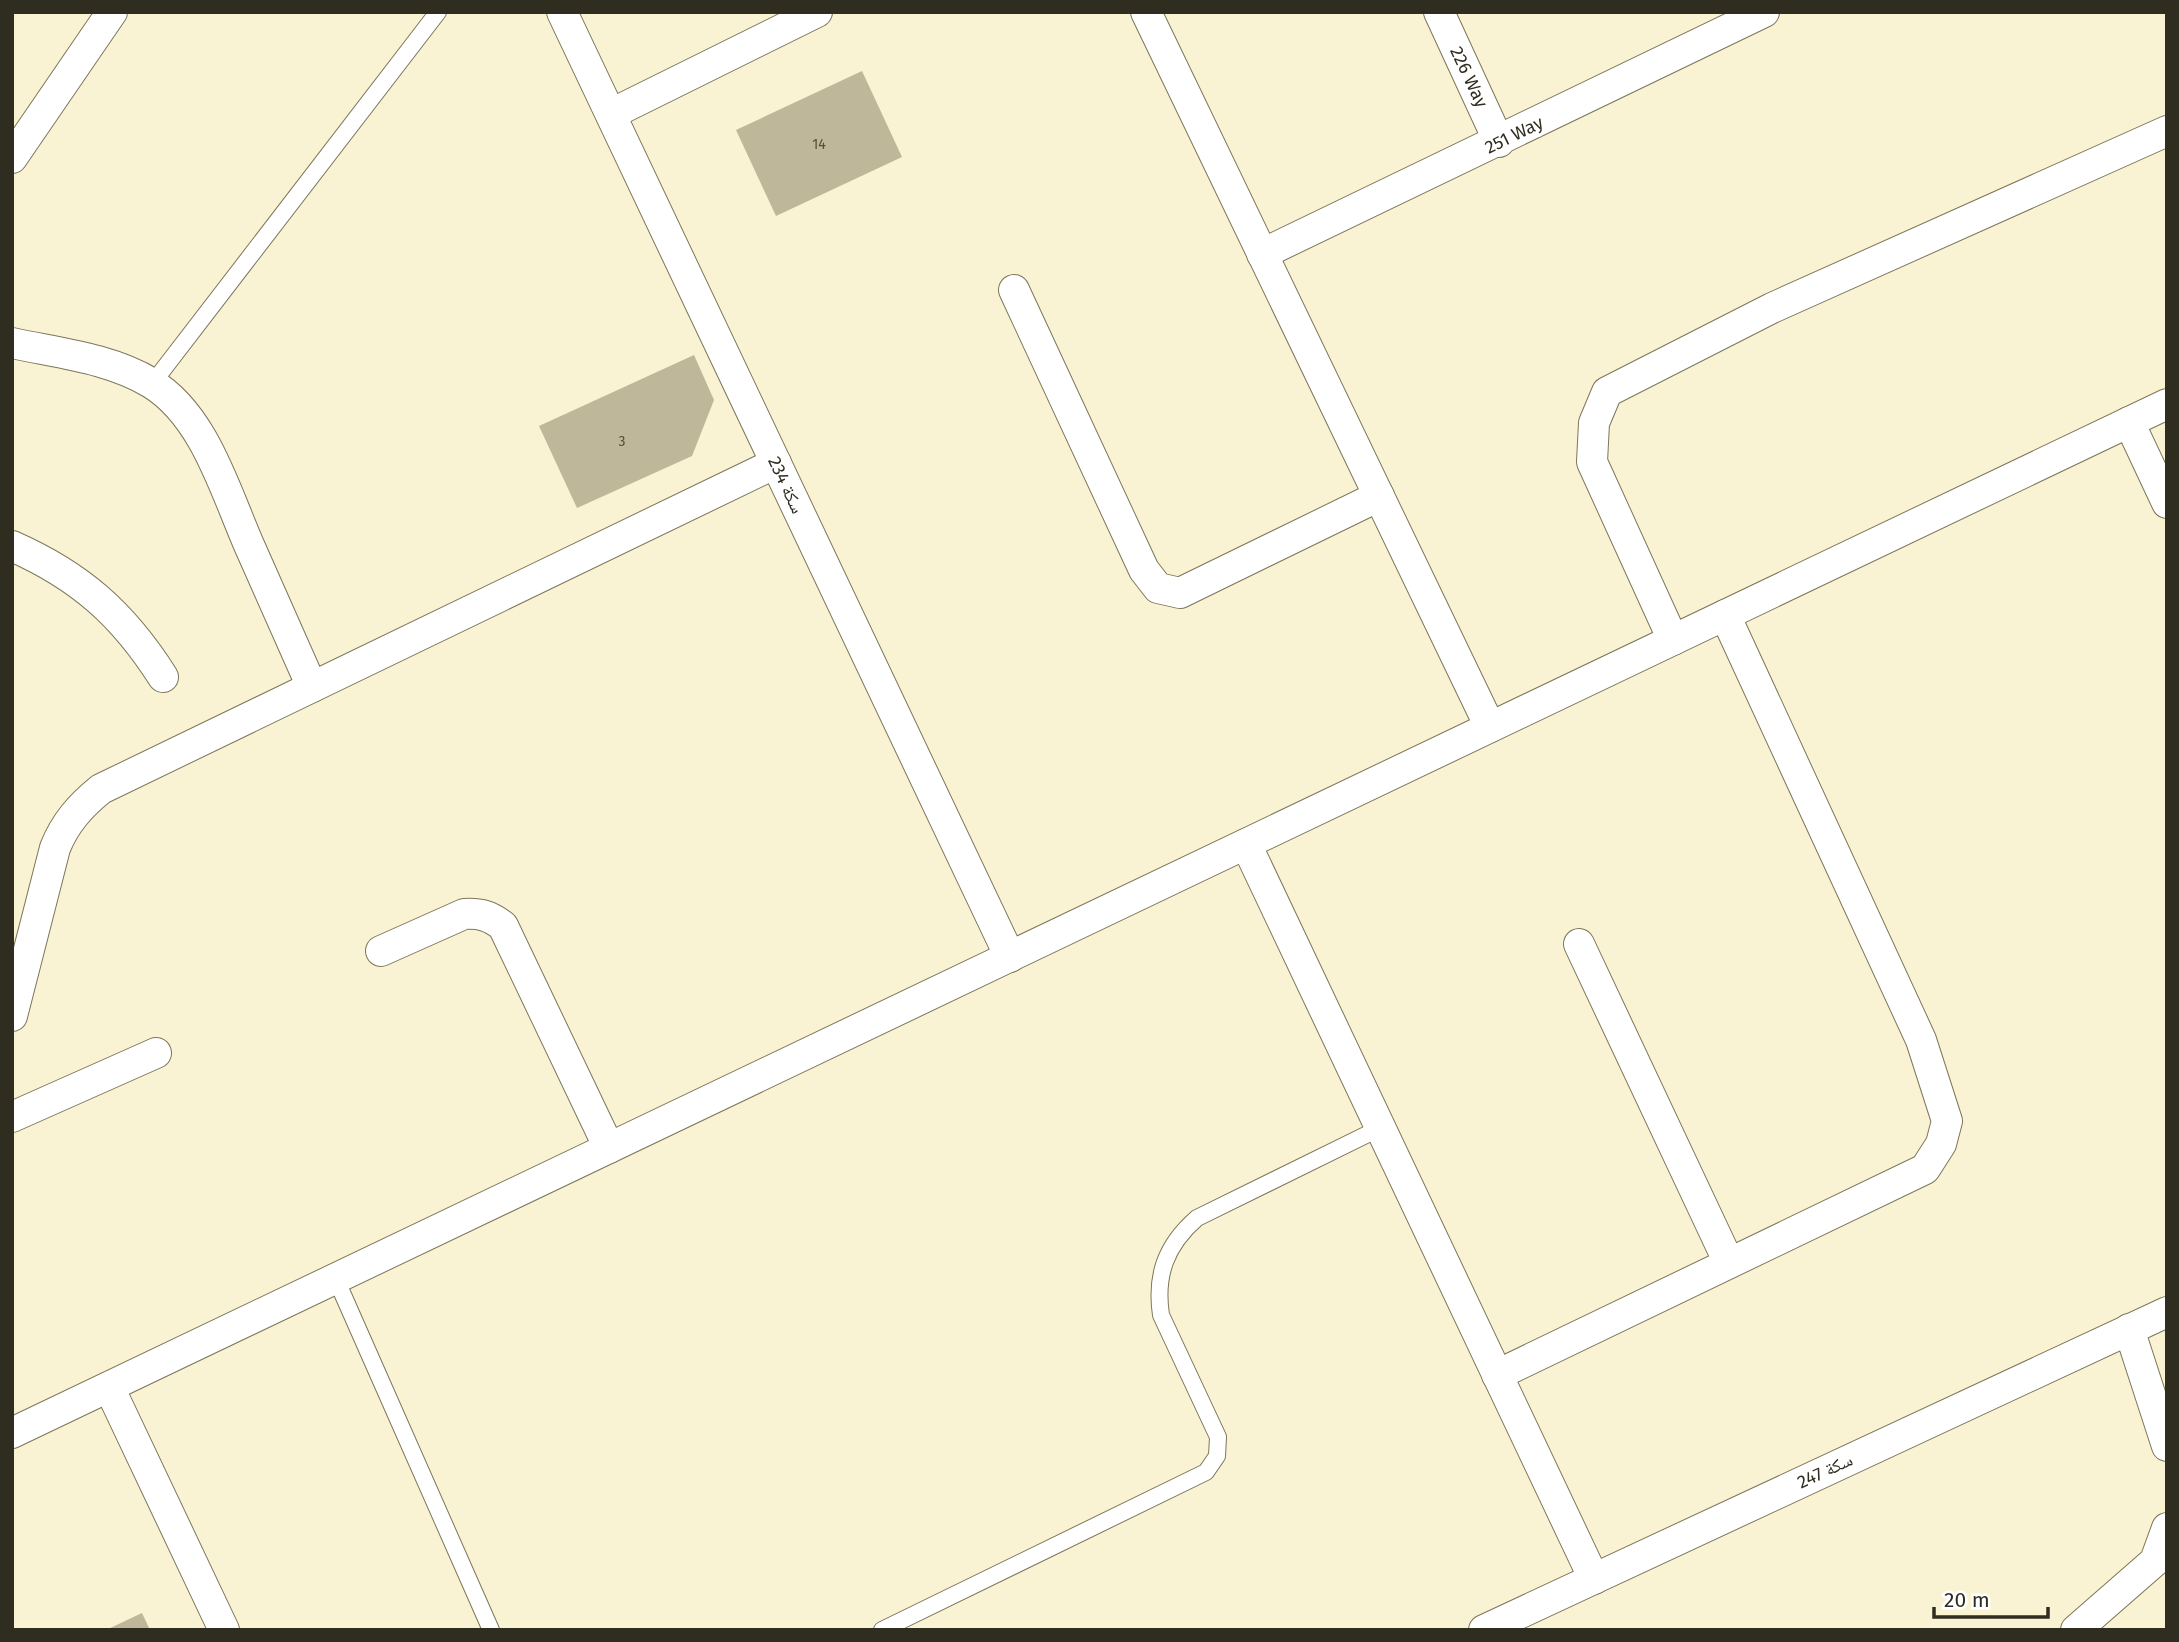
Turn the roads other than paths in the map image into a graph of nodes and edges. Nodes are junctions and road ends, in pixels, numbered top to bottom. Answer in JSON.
{"nodes":[{"id":1,"x":112,"y":12,"type":"edge"},
{"id":2,"x":438,"y":12,"type":"edge"},
{"id":3,"x":562,"y":12,"type":"edge"},
{"id":4,"x":817,"y":12,"type":"edge"},
{"id":5,"x":1146,"y":12,"type":"edge"},
{"id":6,"x":1439,"y":12,"type":"edge"},
{"id":7,"x":1765,"y":12,"type":"edge"},
{"id":8,"x":611,"y":114,"type":"junction"},
{"id":9,"x":2167,"y":131,"type":"edge"},
{"id":10,"x":1499,"y":142,"type":"junction"},
{"id":11,"x":12,"y":158,"type":"edge"},
{"id":12,"x":1262,"y":254,"type":"junction"},
{"id":13,"x":1014,"y":290,"type":"dead end"},
{"id":14,"x":12,"y":342,"type":"edge"},
{"id":15,"x":152,"y":384,"type":"junction"},
{"id":16,"x":2167,"y":404,"type":"edge"},
{"id":17,"x":2129,"y":422,"type":"junction"},
{"id":18,"x":776,"y":463,"type":"junction"},
{"id":19,"x":1379,"y":496,"type":"junction"},
{"id":20,"x":2167,"y":503,"type":"edge"},
{"id":21,"x":12,"y":546,"type":"edge"},
{"id":22,"x":1726,"y":615,"type":"junction"},
{"id":23,"x":1673,"y":640,"type":"junction"},
{"id":24,"x":163,"y":677,"type":"dead end"},
{"id":25,"x":312,"y":687,"type":"junction"},
{"id":26,"x":1490,"y":727,"type":"junction"},
{"id":27,"x":1245,"y":844,"type":"junction"},
{"id":28,"x":1579,"y":944,"type":"dead end"},
{"id":29,"x":381,"y":951,"type":"dead end"},
{"id":30,"x":1010,"y":957,"type":"junction"},
{"id":31,"x":12,"y":1016,"type":"edge"},
{"id":32,"x":156,"y":1053,"type":"dead end"},
{"id":33,"x":12,"y":1117,"type":"edge"},
{"id":34,"x":1380,"y":1128,"type":"junction"},
{"id":35,"x":608,"y":1148,"type":"junction"},
{"id":36,"x":1729,"y":1263,"type":"junction"},
{"id":37,"x":336,"y":1279,"type":"junction"},
{"id":38,"x":2167,"y":1312,"type":"edge"},
{"id":39,"x":2129,"y":1329,"type":"junction"},
{"id":40,"x":1497,"y":1375,"type":"junction"},
{"id":41,"x":109,"y":1387,"type":"junction"},
{"id":42,"x":12,"y":1433,"type":"edge"},
{"id":43,"x":2167,"y":1446,"type":"edge"},
{"id":44,"x":2167,"y":1528,"type":"edge"},
{"id":45,"x":1594,"y":1579,"type":"junction"},
{"id":46,"x":224,"y":1630,"type":"edge"},
{"id":47,"x":491,"y":1630,"type":"edge"},
{"id":48,"x":882,"y":1630,"type":"edge"},
{"id":49,"x":1484,"y":1630,"type":"edge"},
{"id":50,"x":2076,"y":1630,"type":"edge"}],
"edges":[{"from":1,"to":11,"type":"street"},
{"from":2,"to":15,"type":"lane"},
{"from":3,"to":8,"type":"street","name":"سكة 234"},
{"from":4,"to":8,"type":"street"},
{"from":5,"to":12,"type":"street"},
{"from":6,"to":10,"type":"street","name":"226 Way"},
{"from":7,"to":10,"type":"street","name":"251 Way"},
{"from":8,"to":18,"type":"street","name":"سكة 234"},
{"from":9,"to":23,"type":"street"},
{"from":10,"to":12,"type":"street","name":"251 Way"},
{"from":12,"to":19,"type":"street"},
{"from":13,"to":19,"type":"street"},
{"from":14,"to":15,"type":"street"},
{"from":15,"to":25,"type":"street"},
{"from":16,"to":17,"type":"street"},
{"from":17,"to":20,"type":"street"},
{"from":17,"to":22,"type":"street"},
{"from":18,"to":25,"type":"street"},
{"from":18,"to":30,"type":"street","name":"سكة 234"},
{"from":19,"to":26,"type":"street"},
{"from":21,"to":24,"type":"street"},
{"from":22,"to":23,"type":"street"},
{"from":22,"to":36,"type":"street"},
{"from":23,"to":26,"type":"street"},
{"from":25,"to":31,"type":"street"},
{"from":26,"to":27,"type":"street"},
{"from":27,"to":30,"type":"street"},
{"from":27,"to":34,"type":"street"},
{"from":28,"to":36,"type":"street"},
{"from":29,"to":35,"type":"street"},
{"from":30,"to":35,"type":"street"},
{"from":32,"to":33,"type":"street"},
{"from":34,"to":40,"type":"street"},
{"from":34,"to":48,"type":"lane"},
{"from":35,"to":37,"type":"street"},
{"from":36,"to":40,"type":"street"},
{"from":37,"to":41,"type":"street"},
{"from":37,"to":47,"type":"lane"},
{"from":38,"to":39,"type":"street","name":"سكة 247"},
{"from":39,"to":43,"type":"street"},
{"from":39,"to":45,"type":"street","name":"سكة 247"},
{"from":40,"to":45,"type":"street"},
{"from":41,"to":42,"type":"street"},
{"from":41,"to":46,"type":"street"},
{"from":44,"to":50,"type":"street"},
{"from":45,"to":49,"type":"street","name":"سكة 247"}]}
